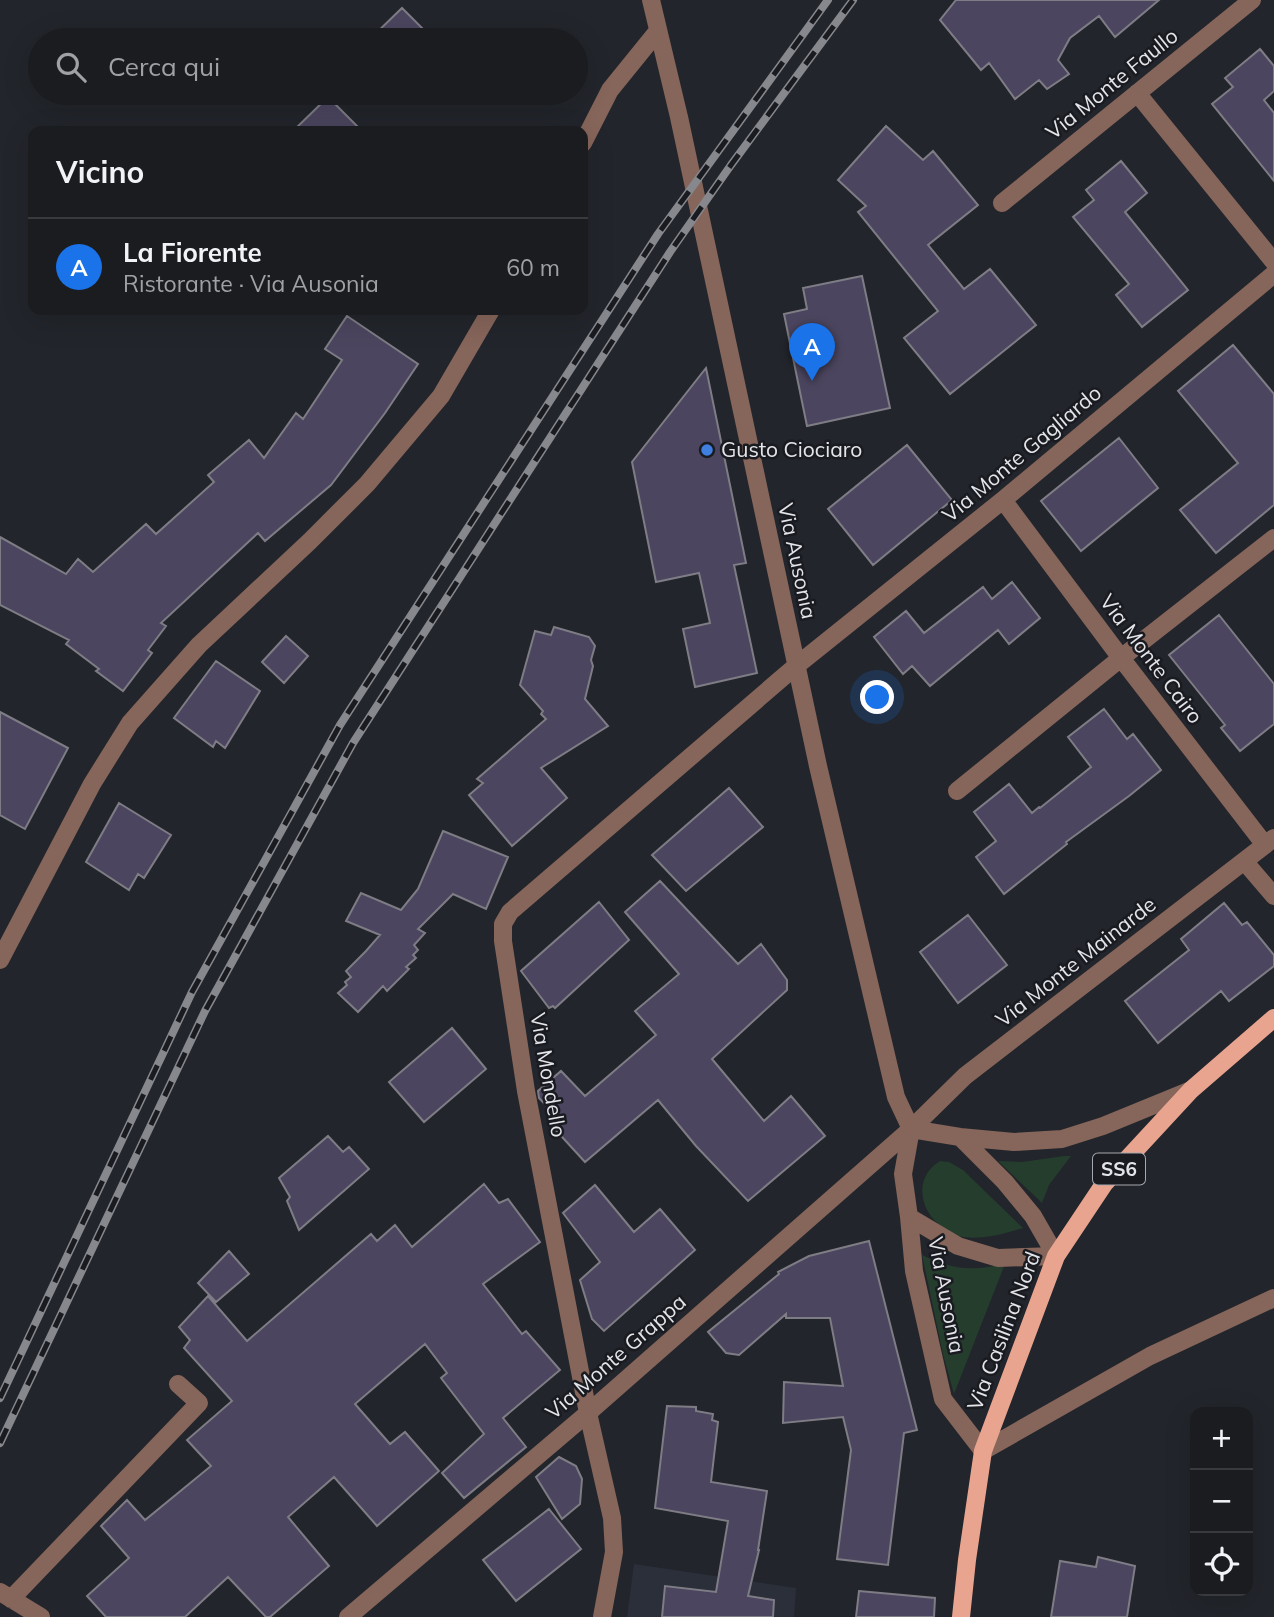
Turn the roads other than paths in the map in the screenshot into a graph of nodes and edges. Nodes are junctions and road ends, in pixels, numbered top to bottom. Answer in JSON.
{"nodes":[{"id":1,"x":651,"y":0,"type":"edge"},
{"id":2,"x":1252,"y":0,"type":"edge"},
{"id":3,"x":657,"y":32,"type":"junction"},
{"id":4,"x":1137,"y":93,"type":"junction"},
{"id":5,"x":588,"y":133,"type":"edge"},
{"id":6,"x":1002,"y":203,"type":"dead end"},
{"id":7,"x":1274,"y":262,"type":"edge"},
{"id":8,"x":1274,"y":274,"type":"edge"},
{"id":9,"x":488,"y":315,"type":"edge"},
{"id":10,"x":1003,"y":500,"type":"junction"},
{"id":11,"x":1274,"y":538,"type":"edge"},
{"id":12,"x":1121,"y":658,"type":"junction"},
{"id":13,"x":796,"y":666,"type":"junction"},
{"id":14,"x":957,"y":791,"type":"dead end"},
{"id":15,"x":1270,"y":841,"type":"edge"},
{"id":16,"x":1244,"y":860,"type":"junction"},
{"id":17,"x":1274,"y":896,"type":"edge"},
{"id":18,"x":0,"y":960,"type":"edge"},
{"id":19,"x":1274,"y":1018,"type":"edge"},
{"id":20,"x":1191,"y":1090,"type":"junction"},
{"id":21,"x":911,"y":1129,"type":"junction"},
{"id":22,"x":960,"y":1137,"type":"junction"},
{"id":23,"x":909,"y":1217,"type":"junction"},
{"id":24,"x":1056,"y":1256,"type":"junction"},
{"id":25,"x":1274,"y":1298,"type":"edge"},
{"id":26,"x":178,"y":1384,"type":"dead end"},
{"id":27,"x":588,"y":1413,"type":"junction"},
{"id":28,"x":983,"y":1451,"type":"junction"},
{"id":29,"x":6,"y":1595,"type":"edge"},
{"id":30,"x":40,"y":1617,"type":"edge"},
{"id":31,"x":348,"y":1617,"type":"edge"},
{"id":32,"x":602,"y":1617,"type":"edge"},
{"id":33,"x":961,"y":1617,"type":"edge"}],
"edges":[{"from":1,"to":3,"type":"street","name":"Via Ausonia"},
{"from":2,"to":4,"type":"street","name":"Via Monte Faullo"},
{"from":3,"to":5,"type":"street"},
{"from":3,"to":13,"type":"street","name":"Via Ausonia"},
{"from":4,"to":6,"type":"street","name":"Via Monte Faullo"},
{"from":4,"to":7,"type":"street"},
{"from":8,"to":10,"type":"street","name":"Via Monte Gagliardo"},
{"from":9,"to":18,"type":"street"},
{"from":10,"to":12,"type":"street","name":"Via Monte Cairo"},
{"from":10,"to":13,"type":"street","name":"Via Monte Gagliardo"},
{"from":11,"to":12,"type":"street"},
{"from":12,"to":14,"type":"street"},
{"from":12,"to":15,"type":"street","name":"Via Monte Cairo"},
{"from":13,"to":21,"type":"street","name":"Via Ausonia"},
{"from":13,"to":27,"type":"street","name":"Via Mondello"},
{"from":15,"to":16,"type":"street","name":"Via Monte Mainarde"},
{"from":16,"to":17,"type":"street"},
{"from":16,"to":21,"type":"street","name":"Via Monte Mainarde"},
{"from":19,"to":20,"type":"main road","name":"Via Casilina Nord","number":"SS6"},
{"from":20,"to":22,"type":"street"},
{"from":20,"to":24,"type":"main road","name":"Via Casilina Nord","number":"SS6"},
{"from":21,"to":22,"type":"street"},
{"from":21,"to":23,"type":"street","name":"Via Ausonia"},
{"from":21,"to":27,"type":"street","name":"Via Monte Grappa"},
{"from":22,"to":24,"type":"street"},
{"from":23,"to":24,"type":"street","name":"Via Ausonia"},
{"from":23,"to":28,"type":"street","name":"Via Ausonia"},
{"from":24,"to":28,"type":"main road","name":"Via Casilina Nord","number":"SS6"},
{"from":25,"to":28,"type":"street"},
{"from":26,"to":29,"type":"street"},
{"from":27,"to":31,"type":"street","name":"Via Monte Grappa"},
{"from":27,"to":32,"type":"street","name":"Via Mondello"},
{"from":28,"to":33,"type":"main road","name":"Via Casilina Nord","number":"SS6"},
{"from":29,"to":30,"type":"street"}]}
